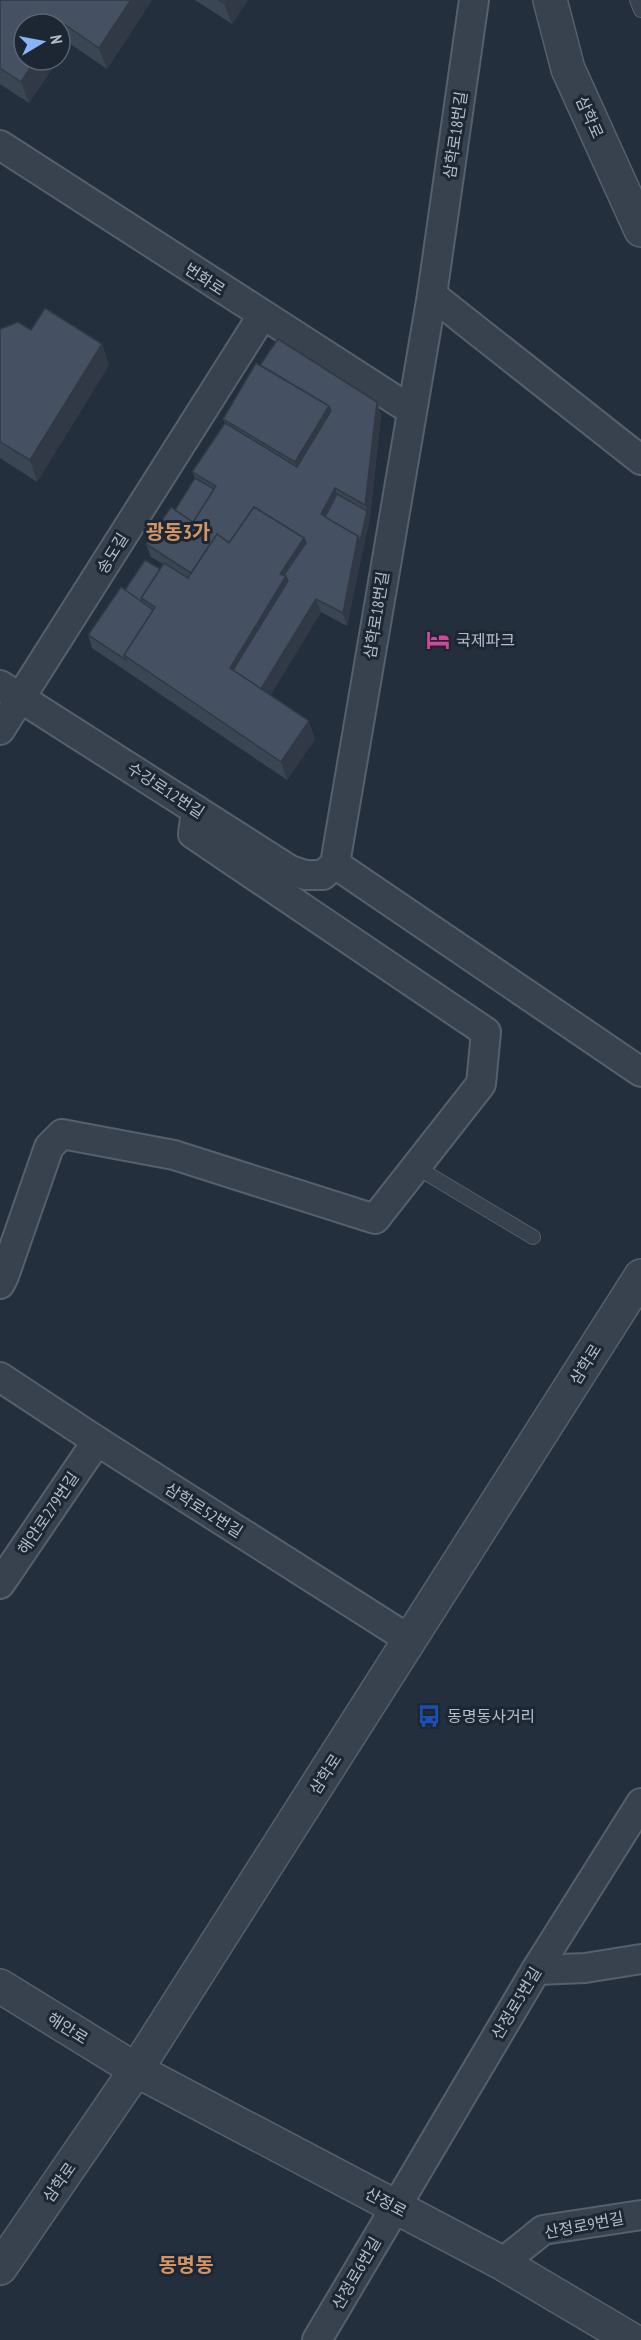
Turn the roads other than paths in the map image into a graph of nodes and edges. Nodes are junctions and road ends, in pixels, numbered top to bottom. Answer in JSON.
{"nodes":[{"id":1,"x":474,"y":0,"type":"edge"},
{"id":2,"x":550,"y":0,"type":"edge"},
{"id":3,"x":637,"y":0,"type":"edge"},
{"id":4,"x":641,"y":10,"type":"edge"},
{"id":5,"x":0,"y":145,"type":"edge"},
{"id":6,"x":641,"y":230,"type":"edge"},
{"id":7,"x":432,"y":295,"type":"junction"},
{"id":8,"x":262,"y":316,"type":"junction"},
{"id":9,"x":411,"y":410,"type":"junction"},
{"id":10,"x":641,"y":460,"type":"edge"},
{"id":11,"x":10,"y":691,"type":"edge"},
{"id":12,"x":0,"y":730,"type":"edge"},
{"id":13,"x":196,"y":810,"type":"junction"},
{"id":14,"x":335,"y":864,"type":"junction"},
{"id":15,"x":641,"y":1072,"type":"edge"},
{"id":16,"x":416,"y":1167,"type":"junction"},
{"id":17,"x":533,"y":1237,"type":"dead end"},
{"id":18,"x":641,"y":1276,"type":"edge"},
{"id":19,"x":0,"y":1284,"type":"edge"},
{"id":20,"x":0,"y":1377,"type":"edge"},
{"id":21,"x":97,"y":1441,"type":"junction"},
{"id":22,"x":0,"y":1584,"type":"edge"},
{"id":23,"x":410,"y":1640,"type":"junction"},
{"id":24,"x":641,"y":1803,"type":"edge"},
{"id":25,"x":641,"y":1959,"type":"edge"},
{"id":26,"x":536,"y":1970,"type":"junction"},
{"id":27,"x":0,"y":1986,"type":"edge"},
{"id":28,"x":136,"y":2070,"type":"junction"},
{"id":29,"x":394,"y":2206,"type":"junction"},
{"id":30,"x":641,"y":2215,"type":"edge"},
{"id":31,"x":501,"y":2263,"type":"junction"},
{"id":32,"x":0,"y":2268,"type":"edge"},
{"id":33,"x":317,"y":2340,"type":"edge"},
{"id":34,"x":632,"y":2340,"type":"edge"}],
"edges":[{"from":1,"to":7,"type":"street","name":"삼학로18번길"},
{"from":2,"to":6,"type":"street","name":"삼학로"},
{"from":3,"to":4,"type":"lane"},
{"from":5,"to":8,"type":"street","name":"번화로"},
{"from":7,"to":9,"type":"street","name":"삼학로18번길"},
{"from":7,"to":10,"type":"street"},
{"from":8,"to":9,"type":"street","name":"번화로"},
{"from":8,"to":11,"type":"street","name":"송도길"},
{"from":9,"to":14,"type":"street","name":"삼학로18번길"},
{"from":11,"to":12,"type":"street","name":"송도길"},
{"from":11,"to":13,"type":"street","name":"수강로12번길"},
{"from":13,"to":14,"type":"street","name":"수강로12번길"},
{"from":13,"to":16,"type":"street"},
{"from":14,"to":15,"type":"street"},
{"from":16,"to":17,"type":"lane"},
{"from":16,"to":19,"type":"street"},
{"from":18,"to":23,"type":"street","name":"삼학로"},
{"from":20,"to":21,"type":"street","name":"삼학로52번길"},
{"from":21,"to":22,"type":"street","name":"해안로279번길"},
{"from":21,"to":23,"type":"street","name":"삼학로52번길"},
{"from":23,"to":28,"type":"street","name":"삼학로"},
{"from":24,"to":26,"type":"street","name":"산정로5번길"},
{"from":25,"to":26,"type":"street"},
{"from":26,"to":29,"type":"street","name":"산정로5번길"},
{"from":27,"to":28,"type":"street","name":"해안로"},
{"from":28,"to":29,"type":"street","name":"산정로"},
{"from":28,"to":32,"type":"street","name":"삼학로"},
{"from":29,"to":31,"type":"street","name":"산정로"},
{"from":29,"to":33,"type":"street","name":"산정로6번길"},
{"from":30,"to":31,"type":"street","name":"산정로9번길"},
{"from":31,"to":34,"type":"street","name":"산정로"}]}
